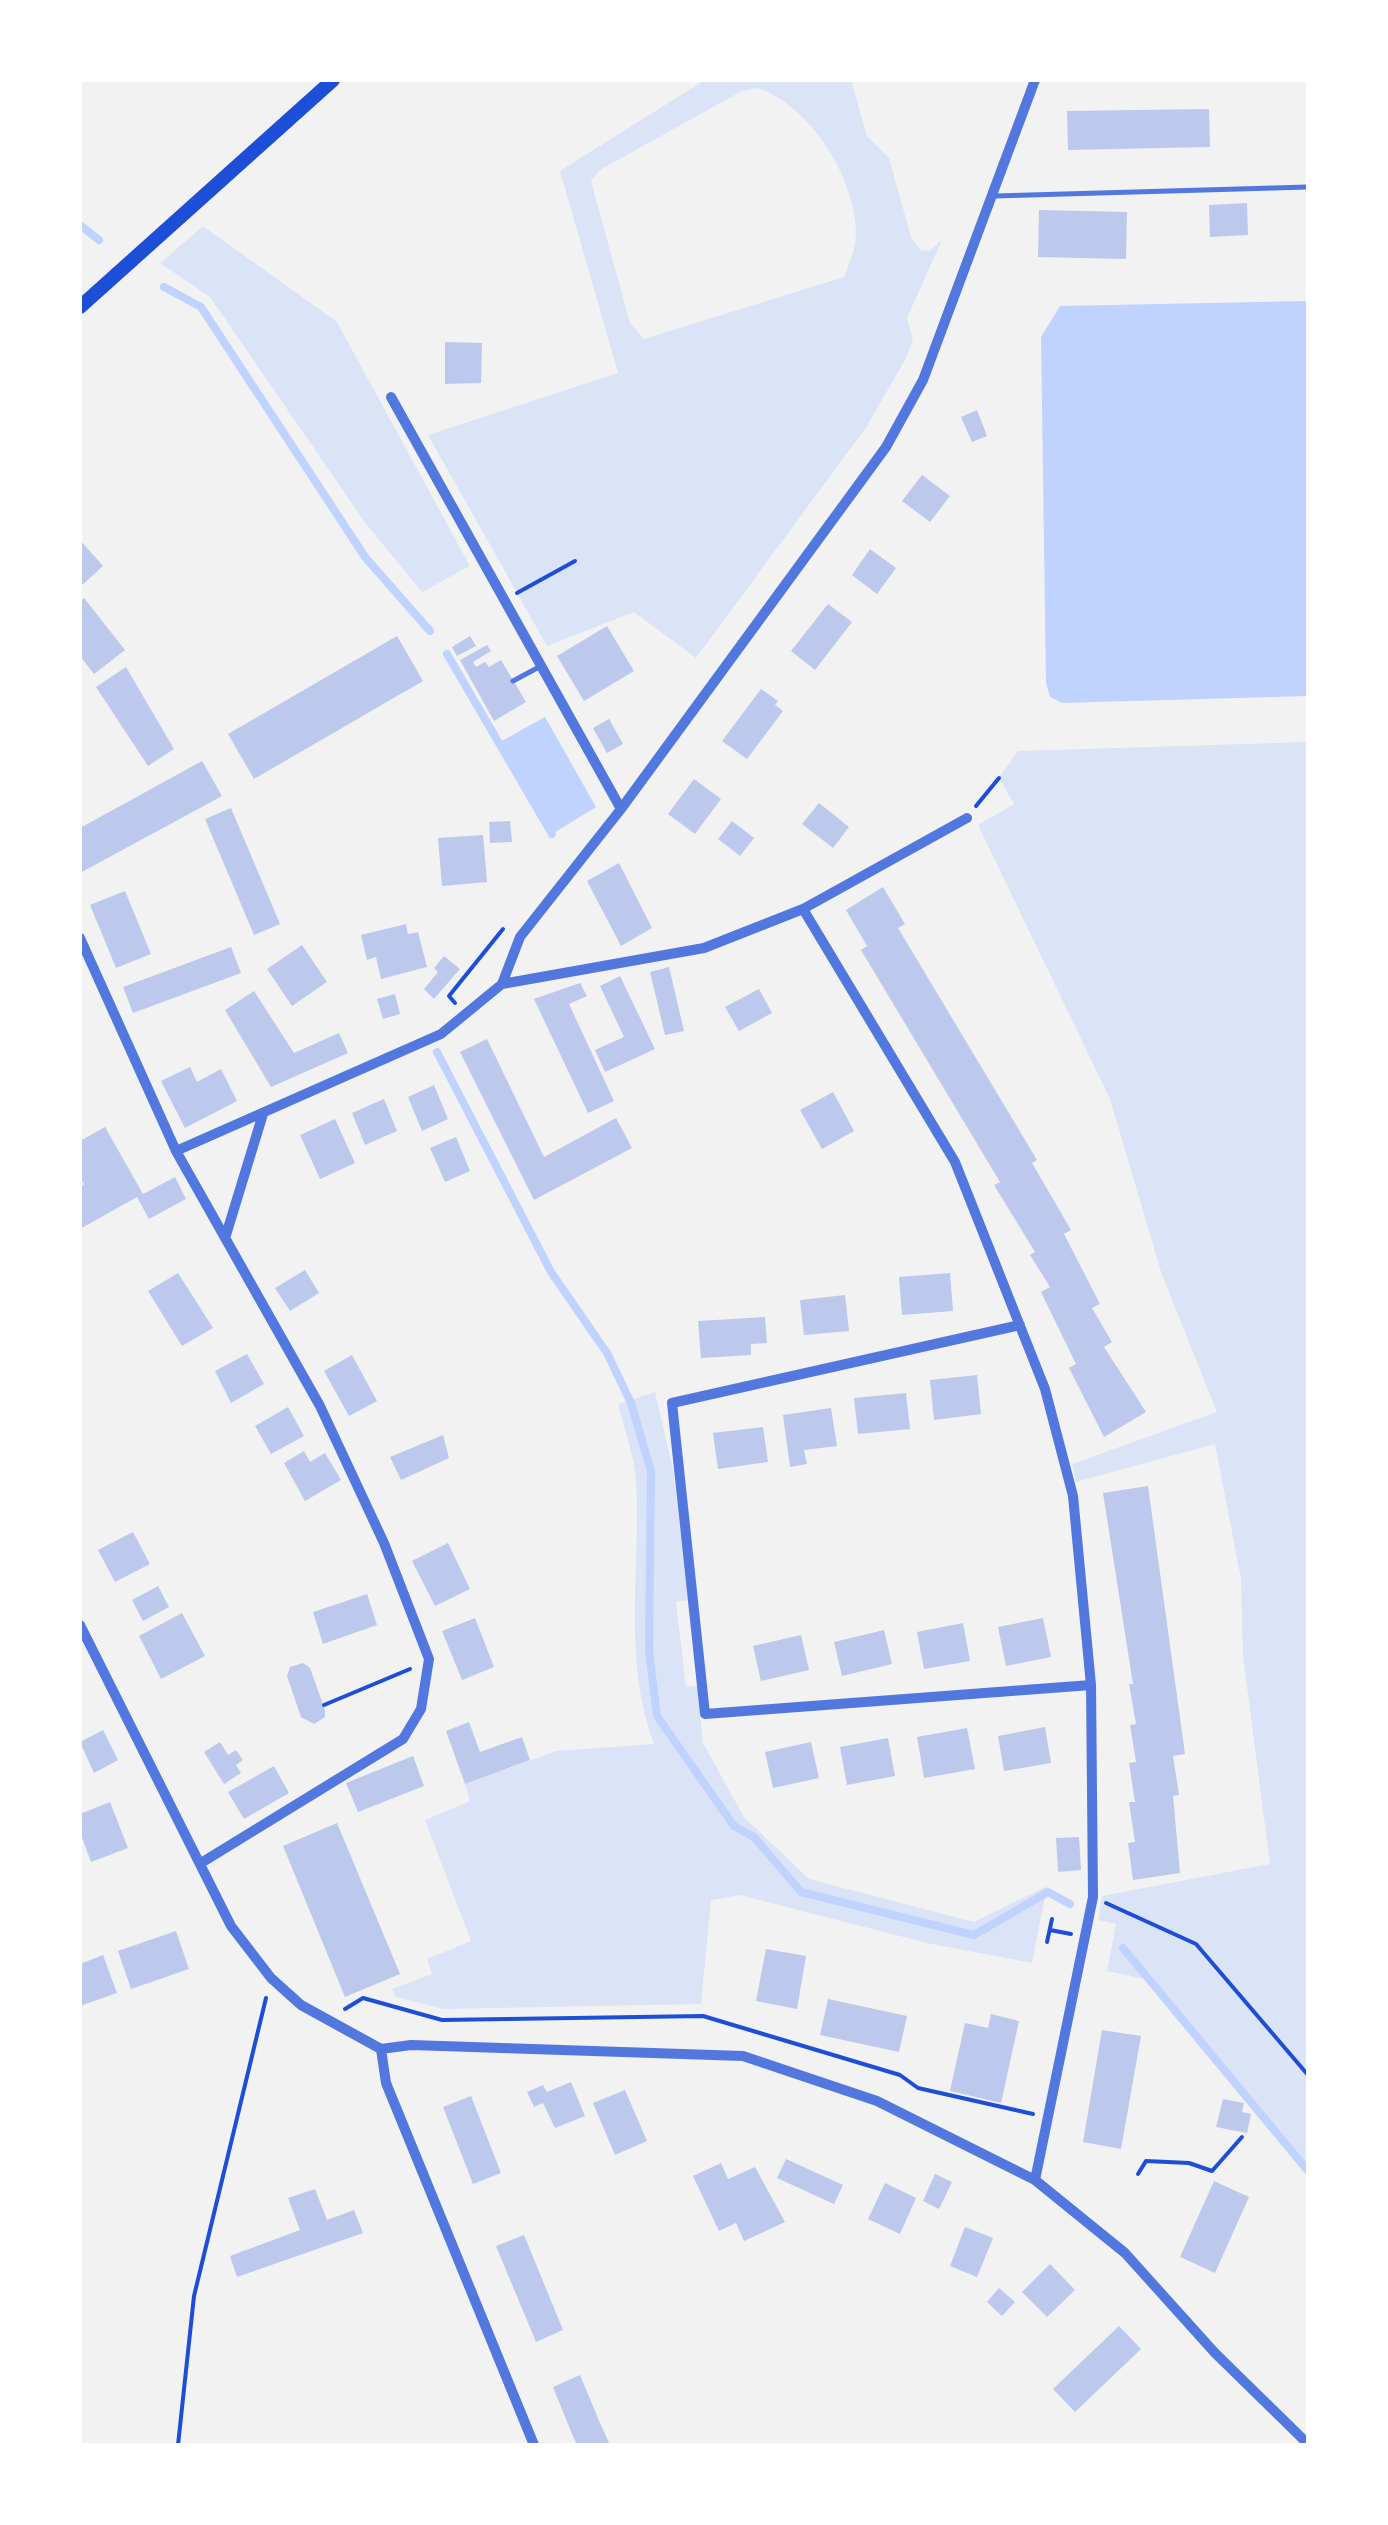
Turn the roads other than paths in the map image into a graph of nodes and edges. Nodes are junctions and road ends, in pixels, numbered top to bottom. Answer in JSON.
{"nodes":[{"id":1,"x":332,"y":80,"type":"edge"},
{"id":2,"x":1036,"y":80,"type":"edge"},
{"id":3,"x":1308,"y":186,"type":"edge"},
{"id":4,"x":992,"y":196,"type":"junction"},
{"id":5,"x":80,"y":307,"type":"edge"},
{"id":6,"x":390,"y":396,"type":"dead end"},
{"id":7,"x":541,"y":666,"type":"junction"},
{"id":8,"x":513,"y":681,"type":"dead end"},
{"id":9,"x":622,"y":809,"type":"junction"},
{"id":10,"x":967,"y":818,"type":"road end"},
{"id":11,"x":803,"y":909,"type":"junction"},
{"id":12,"x":80,"y":938,"type":"edge"},
{"id":13,"x":502,"y":984,"type":"junction"},
{"id":14,"x":263,"y":1114,"type":"junction"},
{"id":15,"x":176,"y":1151,"type":"junction"},
{"id":16,"x":226,"y":1235,"type":"junction"},
{"id":17,"x":1020,"y":1325,"type":"junction"},
{"id":18,"x":80,"y":1625,"type":"edge"},
{"id":19,"x":1091,"y":1685,"type":"junction"},
{"id":20,"x":201,"y":1863,"type":"junction"},
{"id":21,"x":381,"y":2050,"type":"junction"},
{"id":22,"x":1035,"y":2180,"type":"junction"},
{"id":23,"x":1308,"y":2444,"type":"edge"},
{"id":24,"x":534,"y":2445,"type":"edge"}],
"edges":[{"from":1,"to":5,"type":"main road"},
{"from":2,"to":4,"type":"street"},
{"from":3,"to":4,"type":"lane"},
{"from":4,"to":9,"type":"street"},
{"from":6,"to":7,"type":"street"},
{"from":7,"to":8,"type":"lane"},
{"from":7,"to":9,"type":"street"},
{"from":9,"to":13,"type":"street"},
{"from":10,"to":11,"type":"street"},
{"from":11,"to":13,"type":"street"},
{"from":11,"to":17,"type":"street"},
{"from":12,"to":15,"type":"street"},
{"from":13,"to":14,"type":"street"},
{"from":14,"to":15,"type":"street"},
{"from":14,"to":16,"type":"street"},
{"from":15,"to":16,"type":"street"},
{"from":16,"to":20,"type":"street"},
{"from":17,"to":19,"type":"street"},
{"from":17,"to":19,"type":"street"},
{"from":18,"to":20,"type":"street"},
{"from":19,"to":22,"type":"street"},
{"from":20,"to":21,"type":"street"},
{"from":21,"to":22,"type":"street"},
{"from":21,"to":24,"type":"street"},
{"from":22,"to":23,"type":"street"}]}
